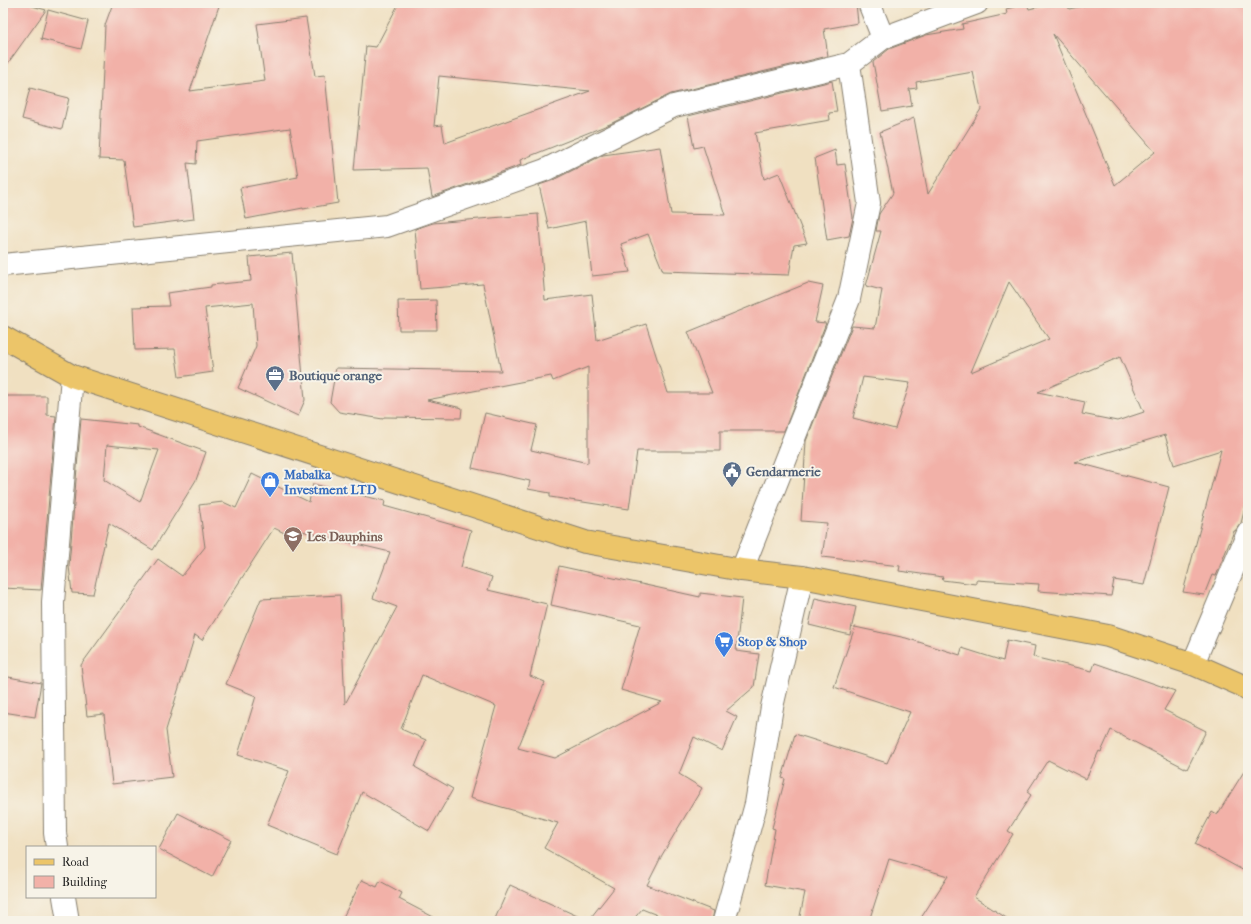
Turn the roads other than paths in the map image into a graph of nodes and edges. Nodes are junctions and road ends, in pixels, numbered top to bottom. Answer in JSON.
{"nodes":[{"id":1,"x":869,"y":3,"type":"edge"},
{"id":2,"x":977,"y":3,"type":"edge"},
{"id":3,"x":883,"y":38,"type":"junction"},
{"id":4,"x":849,"y":64,"type":"junction"},
{"id":5,"x":3,"y":265,"type":"edge"},
{"id":6,"x":3,"y":337,"type":"edge"},
{"id":7,"x":72,"y":376,"type":"junction"},
{"id":8,"x":1248,"y":533,"type":"edge"},
{"id":9,"x":742,"y":570,"type":"junction"},
{"id":10,"x":802,"y":577,"type":"junction"},
{"id":11,"x":1193,"y":664,"type":"junction"},
{"id":12,"x":1248,"y":690,"type":"edge"},
{"id":13,"x":57,"y":846,"type":"edge"},
{"id":14,"x":64,"y":898,"type":"edge"},
{"id":15,"x":68,"y":921,"type":"edge"},
{"id":16,"x":724,"y":921,"type":"edge"}],
"edges":[{"from":1,"to":3,"type":"street"},
{"from":2,"to":3,"type":"street"},
{"from":3,"to":4,"type":"street"},
{"from":4,"to":5,"type":"street"},
{"from":4,"to":9,"type":"street"},
{"from":6,"to":7,"type":"main road"},
{"from":7,"to":9,"type":"main road"},
{"from":7,"to":13,"type":"street"},
{"from":8,"to":11,"type":"street"},
{"from":9,"to":10,"type":"main road"},
{"from":10,"to":11,"type":"main road"},
{"from":10,"to":16,"type":"street"},
{"from":11,"to":12,"type":"main road"},
{"from":14,"to":15,"type":"street"}]}
